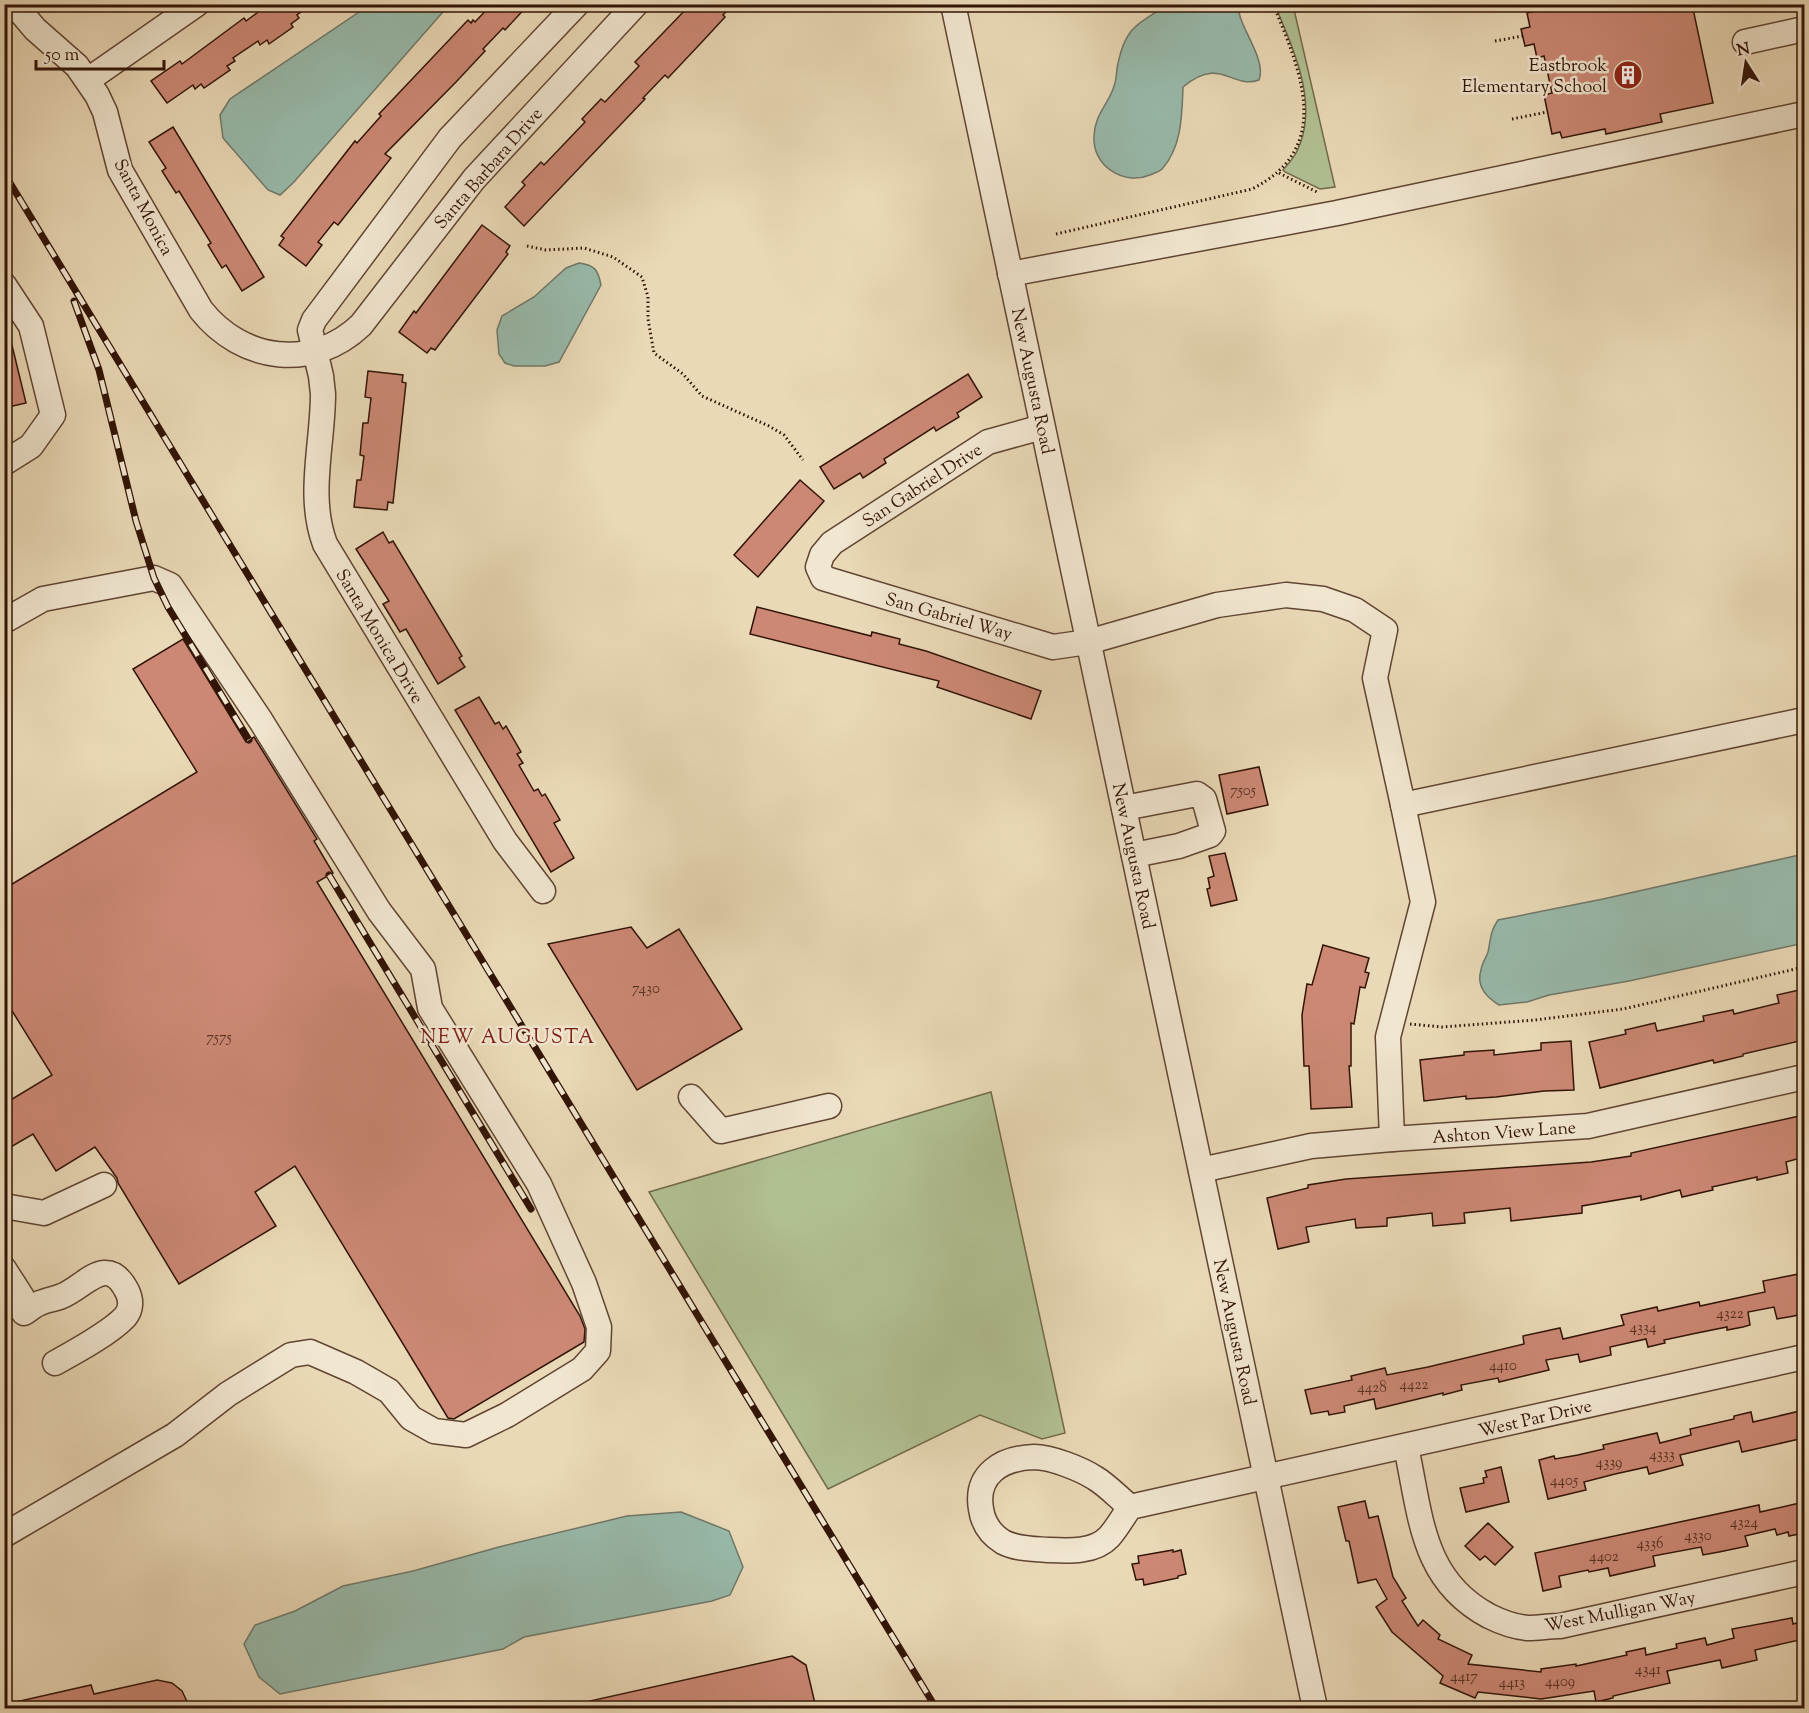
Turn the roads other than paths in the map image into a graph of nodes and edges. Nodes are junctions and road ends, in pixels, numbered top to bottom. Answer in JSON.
{"nodes":[{"id":1,"x":14,"y":4,"type":"edge"},
{"id":2,"x":197,"y":4,"type":"edge"},
{"id":3,"x":577,"y":4,"type":"edge"},
{"id":4,"x":636,"y":4,"type":"edge"},
{"id":5,"x":953,"y":4,"type":"edge"},
{"id":6,"x":1804,"y":29,"type":"edge"},
{"id":7,"x":1745,"y":42,"type":"dead end"},
{"id":8,"x":88,"y":80,"type":"junction"},
{"id":9,"x":1804,"y":114,"type":"edge"},
{"id":10,"x":1010,"y":274,"type":"junction"},
{"id":11,"x":4,"y":285,"type":"edge"},
{"id":12,"x":315,"y":351,"type":"junction"},
{"id":13,"x":1042,"y":427,"type":"junction"},
{"id":14,"x":4,"y":463,"type":"edge"},
{"id":15,"x":818,"y":567,"type":"joint"},
{"id":16,"x":4,"y":621,"type":"edge"},
{"id":17,"x":1088,"y":642,"type":"junction"},
{"id":18,"x":1804,"y":720,"type":"edge"},
{"id":19,"x":1403,"y":805,"type":"junction"},
{"id":20,"x":1124,"y":808,"type":"junction"},
{"id":21,"x":1134,"y":855,"type":"junction"},
{"id":22,"x":543,"y":891,"type":"dead end"},
{"id":23,"x":1804,"y":1077,"type":"edge"},
{"id":24,"x":691,"y":1097,"type":"dead end"},
{"id":25,"x":829,"y":1106,"type":"dead end"},
{"id":26,"x":1392,"y":1138,"type":"junction"},
{"id":27,"x":1201,"y":1170,"type":"junction"},
{"id":28,"x":104,"y":1185,"type":"dead end"},
{"id":29,"x":4,"y":1206,"type":"edge"},
{"id":30,"x":4,"y":1269,"type":"edge"},
{"id":31,"x":16,"y":1304,"type":"edge"},
{"id":32,"x":1804,"y":1357,"type":"edge"},
{"id":33,"x":55,"y":1363,"type":"dead end"},
{"id":34,"x":1406,"y":1447,"type":"junction"},
{"id":35,"x":1266,"y":1477,"type":"junction"},
{"id":36,"x":1130,"y":1507,"type":"junction"},
{"id":37,"x":4,"y":1535,"type":"edge"},
{"id":38,"x":1804,"y":1572,"type":"edge"},
{"id":39,"x":1315,"y":1708,"type":"edge"}],
"edges":[{"from":1,"to":8,"type":"street","name":"Santa Monica"},
{"from":2,"to":8,"type":"street"},
{"from":3,"to":12,"type":"street","name":"Santa Monica Drive"},
{"from":4,"to":12,"type":"street","name":"Santa Barbara Drive"},
{"from":5,"to":10,"type":"street","name":"New Augusta Road"},
{"from":6,"to":7,"type":"street"},
{"from":8,"to":12,"type":"street","name":"Santa Monica"},
{"from":9,"to":10,"type":"street"},
{"from":10,"to":13,"type":"street","name":"New Augusta Road"},
{"from":11,"to":14,"type":"street"},
{"from":12,"to":22,"type":"street","name":"Santa Monica Drive"},
{"from":13,"to":15,"type":"street","name":"San Gabriel Drive"},
{"from":13,"to":17,"type":"street","name":"New Augusta Road"},
{"from":15,"to":17,"type":"street","name":"San Gabriel Way"},
{"from":16,"to":37,"type":"street"},
{"from":17,"to":19,"type":"street","name":"San Gabriel Way"},
{"from":17,"to":20,"type":"street","name":"New Augusta Road"},
{"from":18,"to":19,"type":"street"},
{"from":19,"to":26,"type":"street"},
{"from":20,"to":21,"type":"street","name":"New Augusta Road"},
{"from":20,"to":21,"type":"street"},
{"from":21,"to":27,"type":"street","name":"New Augusta Road"},
{"from":23,"to":26,"type":"street","name":"Ashton View Lane"},
{"from":24,"to":25,"type":"street"},
{"from":26,"to":27,"type":"street","name":"Ashton View Lane"},
{"from":27,"to":35,"type":"street","name":"New Augusta Road"},
{"from":28,"to":29,"type":"street"},
{"from":30,"to":31,"type":"street"},
{"from":31,"to":33,"type":"street"},
{"from":32,"to":34,"type":"street","name":"West Par Drive"},
{"from":34,"to":35,"type":"street","name":"West Par Drive"},
{"from":34,"to":38,"type":"street","name":"West Mulligan Way"},
{"from":35,"to":36,"type":"street","name":"West Par Drive"},
{"from":35,"to":39,"type":"street","name":"New Augusta Road"},
{"from":36,"to":36,"type":"street"}]}
